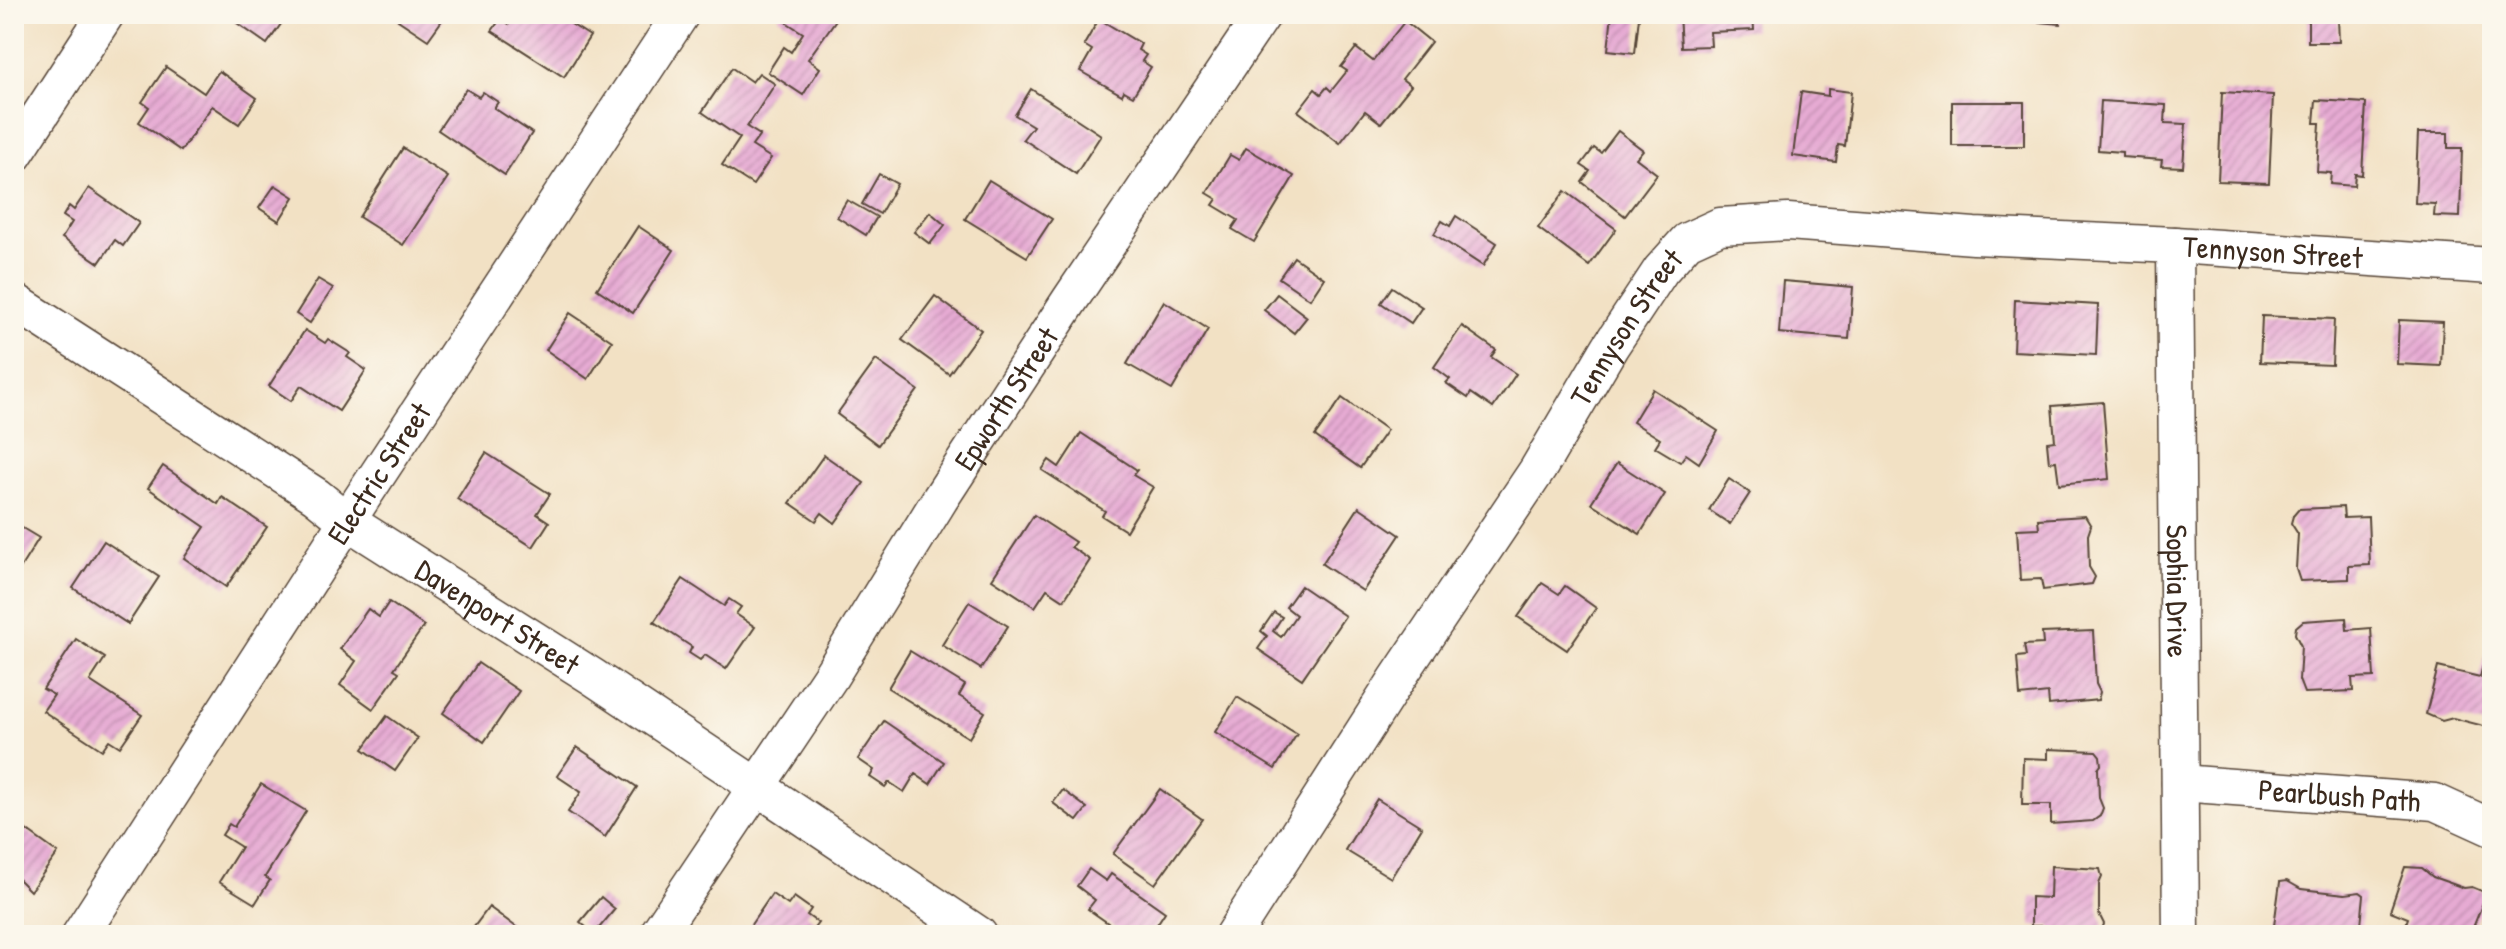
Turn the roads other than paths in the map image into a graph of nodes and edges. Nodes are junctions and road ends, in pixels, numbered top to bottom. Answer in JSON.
{"nodes":[{"id":1,"x":106,"y":14,"type":"edge"},
{"id":2,"x":681,"y":14,"type":"edge"},
{"id":3,"x":1263,"y":14,"type":"edge"},
{"id":4,"x":14,"y":155,"type":"edge"},
{"id":5,"x":2175,"y":245,"type":"junction"},
{"id":6,"x":2492,"y":266,"type":"edge"},
{"id":7,"x":14,"y":301,"type":"edge"},
{"id":8,"x":347,"y":521,"type":"junction"},
{"id":9,"x":2180,"y":783,"type":"junction"},
{"id":10,"x":755,"y":786,"type":"junction"},
{"id":11,"x":2492,"y":828,"type":"edge"},
{"id":12,"x":80,"y":935,"type":"edge"},
{"id":13,"x":657,"y":935,"type":"edge"},
{"id":14,"x":979,"y":935,"type":"edge"},
{"id":15,"x":1233,"y":935,"type":"edge"},
{"id":16,"x":2181,"y":935,"type":"edge"}],
"edges":[{"from":1,"to":4,"type":"street"},
{"from":2,"to":8,"type":"street","name":"Electric Street"},
{"from":3,"to":10,"type":"street","name":"Epworth Street"},
{"from":5,"to":6,"type":"street","name":"Tennyson Street"},
{"from":5,"to":9,"type":"street","name":"Sophia Drive"},
{"from":5,"to":15,"type":"street","name":"Tennyson Street"},
{"from":7,"to":8,"type":"street","name":"Davenport Street"},
{"from":8,"to":10,"type":"street","name":"Davenport Street"},
{"from":8,"to":12,"type":"street","name":"Electric Street"},
{"from":9,"to":11,"type":"street","name":"Pearlbush Path"},
{"from":9,"to":16,"type":"street","name":"Sophia Drive"},
{"from":10,"to":13,"type":"street","name":"Epworth Street"},
{"from":10,"to":14,"type":"street","name":"Davenport Street"}]}
